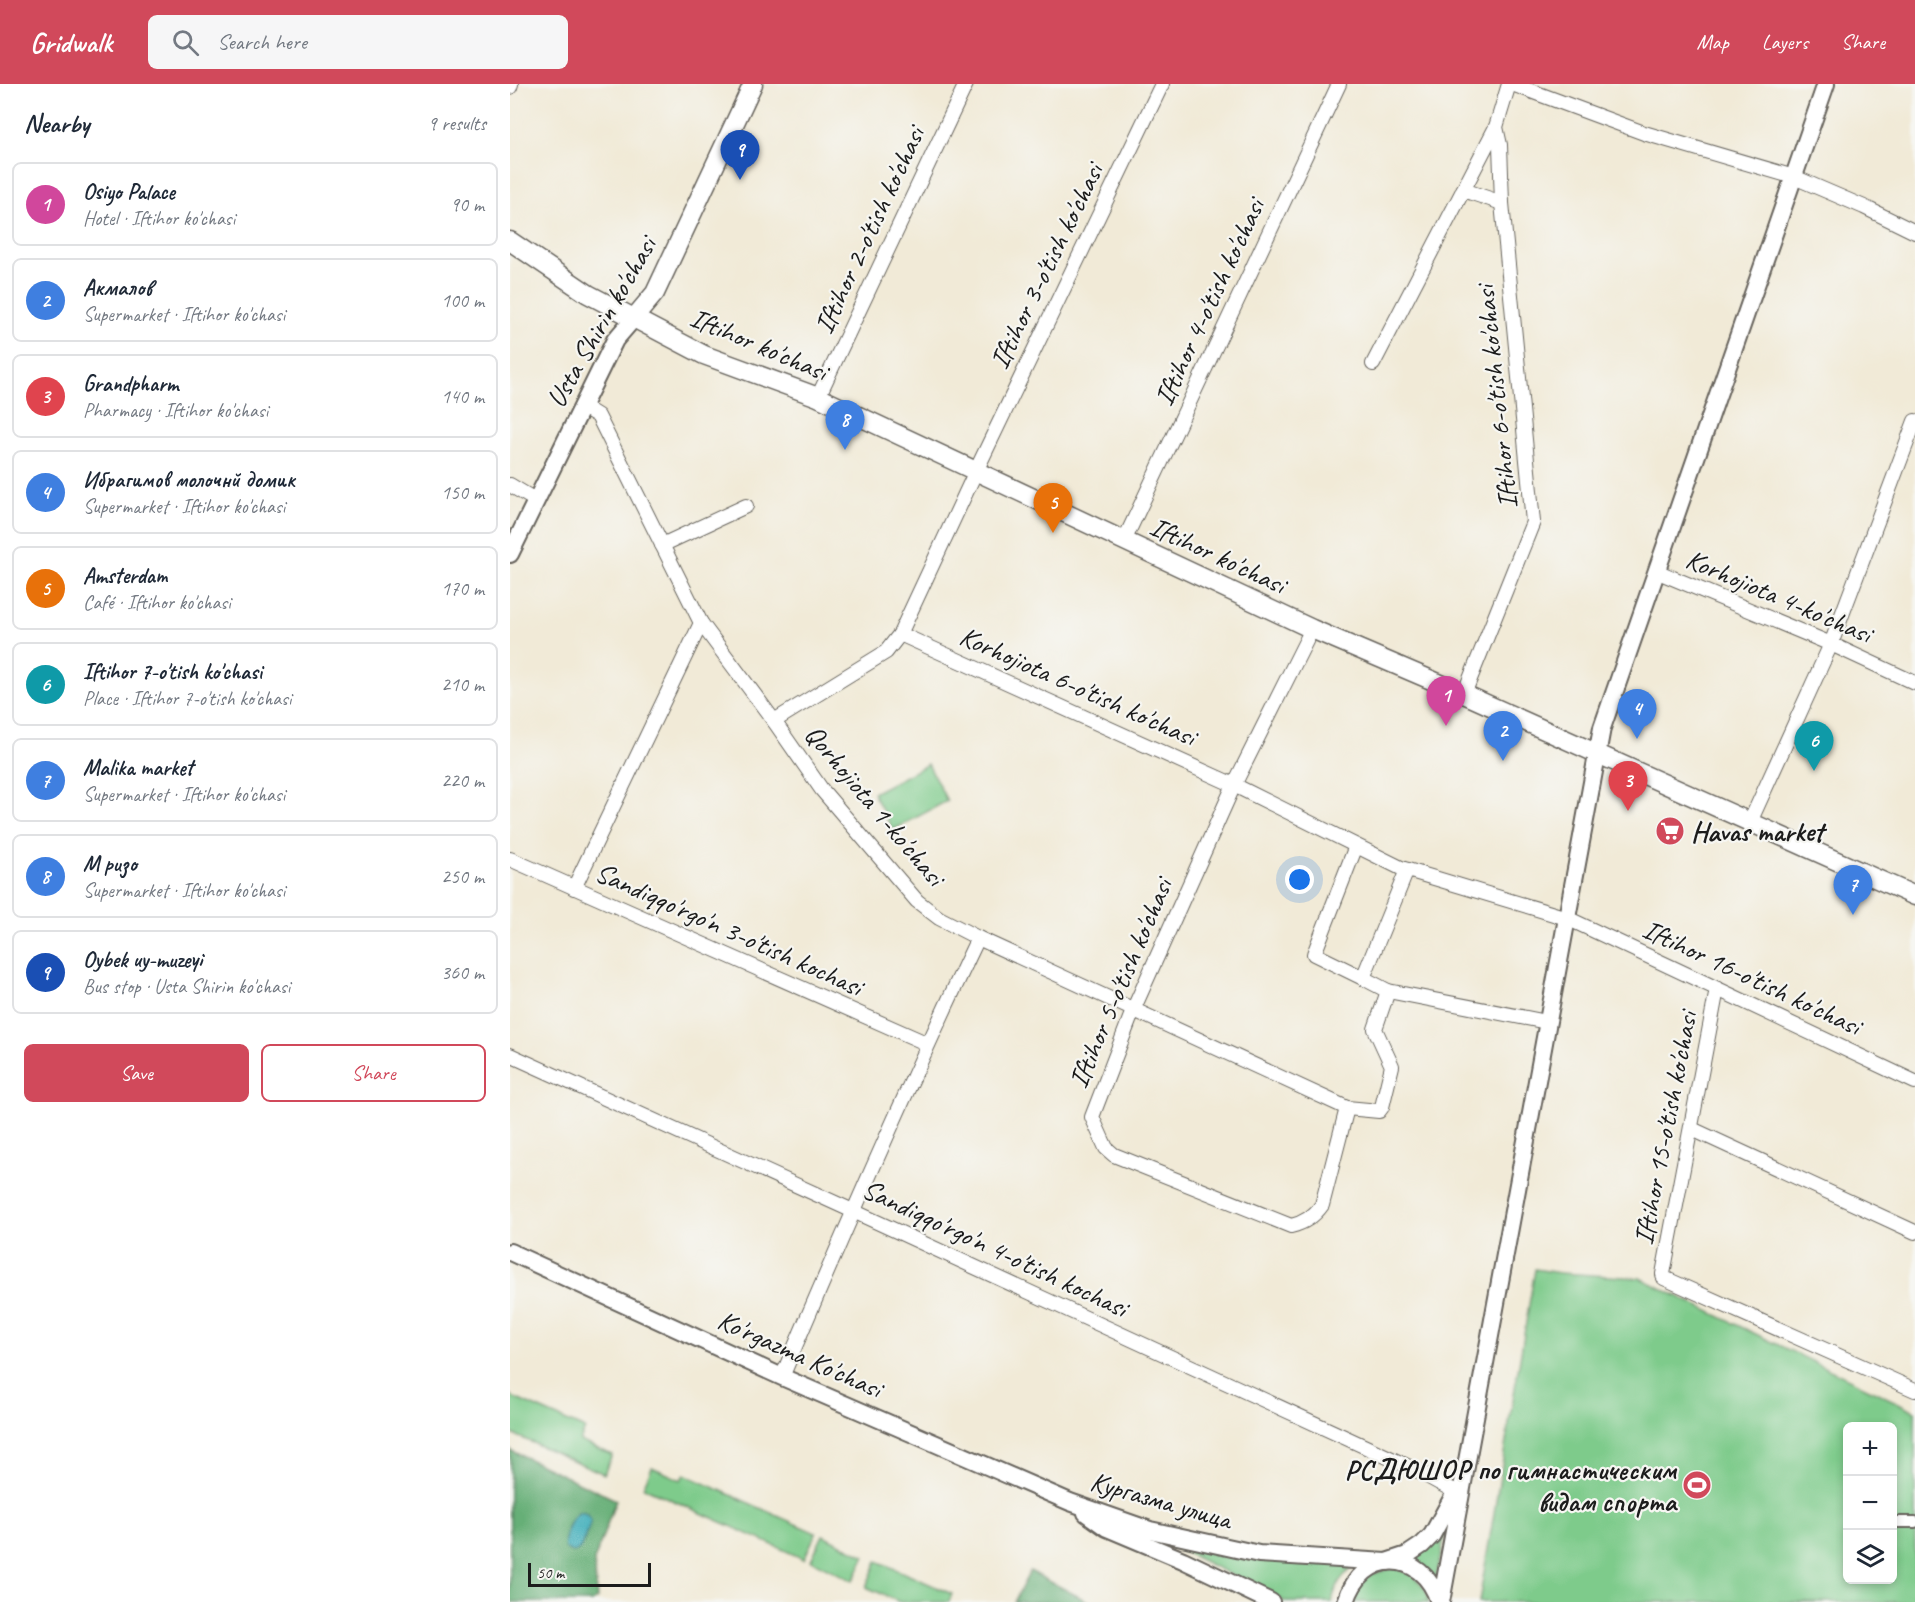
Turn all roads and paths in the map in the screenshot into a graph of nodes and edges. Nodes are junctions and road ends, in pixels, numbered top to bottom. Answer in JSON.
{"nodes":[{"id":1,"x":753,"y":84,"type":"edge"},
{"id":2,"x":966,"y":84,"type":"edge"},
{"id":3,"x":1162,"y":84,"type":"edge"},
{"id":4,"x":1339,"y":84,"type":"edge"},
{"id":5,"x":1511,"y":84,"type":"edge"},
{"id":6,"x":1826,"y":84,"type":"edge"},
{"id":7,"x":1496,"y":127,"type":"junction"},
{"id":8,"x":1794,"y":177,"type":"junction"},
{"id":9,"x":1463,"y":190,"type":"junction"},
{"id":10,"x":1502,"y":203,"type":"junction"},
{"id":11,"x":1915,"y":232,"type":"edge"},
{"id":12,"x":510,"y":241,"type":"edge"},
{"id":13,"x":634,"y":318,"type":"junction"},
{"id":14,"x":1373,"y":364,"type":"dead end"},
{"id":15,"x":818,"y":398,"type":"junction"},
{"id":16,"x":582,"y":406,"type":"junction"},
{"id":17,"x":1915,"y":421,"type":"edge"},
{"id":18,"x":975,"y":471,"type":"junction"},
{"id":19,"x":510,"y":485,"type":"edge"},
{"id":20,"x":536,"y":501,"type":"junction"},
{"id":21,"x":746,"y":506,"type":"dead end"},
{"id":22,"x":1124,"y":541,"type":"junction"},
{"id":23,"x":662,"y":545,"type":"junction"},
{"id":24,"x":510,"y":554,"type":"edge"},
{"id":25,"x":1656,"y":571,"type":"junction"},
{"id":26,"x":701,"y":623,"type":"junction"},
{"id":27,"x":1312,"y":629,"type":"junction"},
{"id":28,"x":900,"y":634,"type":"junction"},
{"id":29,"x":1831,"y":644,"type":"junction"},
{"id":30,"x":1915,"y":682,"type":"edge"},
{"id":31,"x":1464,"y":694,"type":"junction"},
{"id":32,"x":774,"y":721,"type":"junction"},
{"id":33,"x":1598,"y":753,"type":"junction"},
{"id":34,"x":1234,"y":785,"type":"junction"},
{"id":35,"x":1750,"y":822,"type":"junction"},
{"id":36,"x":1356,"y":846,"type":"junction"},
{"id":37,"x":510,"y":859,"type":"edge"},
{"id":38,"x":1407,"y":870,"type":"junction"},
{"id":39,"x":574,"y":888,"type":"junction"},
{"id":40,"x":1915,"y":896,"type":"edge"},
{"id":41,"x":1567,"y":918,"type":"junction"},
{"id":42,"x":978,"y":938,"type":"junction"},
{"id":43,"x":1363,"y":978,"type":"junction"},
{"id":44,"x":1717,"y":989,"type":"junction"},
{"id":45,"x":1388,"y":991,"type":"junction"},
{"id":46,"x":1134,"y":1008,"type":"junction"},
{"id":47,"x":1547,"y":1022,"type":"junction"},
{"id":48,"x":928,"y":1044,"type":"junction"},
{"id":49,"x":510,"y":1055,"type":"edge"},
{"id":50,"x":1915,"y":1082,"type":"edge"},
{"id":51,"x":1347,"y":1108,"type":"junction"},
{"id":52,"x":1692,"y":1129,"type":"junction"},
{"id":53,"x":853,"y":1211,"type":"junction"},
{"id":54,"x":1915,"y":1232,"type":"edge"},
{"id":55,"x":510,"y":1252,"type":"edge"},
{"id":56,"x":782,"y":1377,"type":"junction"},
{"id":57,"x":1915,"y":1390,"type":"edge"},
{"id":58,"x":1459,"y":1486,"type":"junction"},
{"id":59,"x":1070,"y":1502,"type":"junction"},
{"id":60,"x":1897,"y":1522,"type":"edge"},
{"id":61,"x":1915,"y":1522,"type":"edge"},
{"id":62,"x":1386,"y":1562,"type":"junction"},
{"id":63,"x":1271,"y":1602,"type":"edge"},
{"id":64,"x":1346,"y":1602,"type":"edge"},
{"id":65,"x":1440,"y":1602,"type":"edge"}],
"edges":[{"from":1,"to":13,"type":"main road","name":"Usta Shirin ko'chasi"},
{"from":2,"to":15,"type":"street","name":"Iftihor 2-o'tish ko'chasi"},
{"from":3,"to":18,"type":"street","name":"Iftihor 3-o'tish ko'chasi"},
{"from":4,"to":22,"type":"street","name":"Iftihor 4-o'tish ko'chasi"},
{"from":5,"to":7,"type":"street","name":"Iftihor 6-o'tish ko'chasi"},
{"from":5,"to":8,"type":"street"},
{"from":6,"to":8,"type":"street"},
{"from":7,"to":9,"type":"street"},
{"from":7,"to":10,"type":"street","name":"Iftihor 6-o'tish ko'chasi"},
{"from":8,"to":11,"type":"street"},
{"from":8,"to":25,"type":"street"},
{"from":9,"to":10,"type":"street"},
{"from":9,"to":14,"type":"street"},
{"from":10,"to":31,"type":"street","name":"Iftihor 6-o'tish ko'chasi"},
{"from":12,"to":13,"type":"main road","name":"Iftihor ko'chasi"},
{"from":13,"to":15,"type":"main road","name":"Iftihor ko'chasi"},
{"from":13,"to":16,"type":"street","name":"Usta Shirin ko'chasi"},
{"from":15,"to":18,"type":"main road","name":"Iftihor ko'chasi"},
{"from":16,"to":20,"type":"street","name":"Usta Shirin ko'chasi"},
{"from":16,"to":23,"type":"street","name":"Qorhojiota 1-ko'chasi"},
{"from":17,"to":29,"type":"street"},
{"from":18,"to":22,"type":"main road","name":"Iftihor ko'chasi"},
{"from":18,"to":28,"type":"street"},
{"from":19,"to":20,"type":"street"},
{"from":20,"to":24,"type":"street","name":"Usta Shirin ko'chasi"},
{"from":21,"to":23,"type":"street"},
{"from":22,"to":27,"type":"main road","name":"Iftihor ko'chasi"},
{"from":23,"to":26,"type":"street","name":"Qorhojiota 1-ko'chasi"},
{"from":25,"to":29,"type":"street","name":"Korhojiota 4-ko'chasi"},
{"from":25,"to":33,"type":"street"},
{"from":26,"to":32,"type":"street","name":"Qorhojiota 1-ko'chasi"},
{"from":26,"to":39,"type":"street"},
{"from":27,"to":31,"type":"main road","name":"Iftihor ko'chasi"},
{"from":27,"to":34,"type":"street","name":"Iftihor 5-o'tish ko'chasi"},
{"from":28,"to":32,"type":"street"},
{"from":28,"to":34,"type":"street","name":"Korhojiota 6-o'tish ko'chasi"},
{"from":29,"to":30,"type":"street","name":"Korhojiota 4-ko'chasi"},
{"from":29,"to":35,"type":"street"},
{"from":31,"to":33,"type":"main road","name":"Iftihor ko'chasi"},
{"from":32,"to":42,"type":"street","name":"Qorhojiota 1-ko'chasi"},
{"from":33,"to":35,"type":"main road","name":"Iftihor ko'chasi"},
{"from":33,"to":41,"type":"street"},
{"from":34,"to":36,"type":"street","name":"Korhojiota 6-o'tish ko'chasi"},
{"from":34,"to":46,"type":"street","name":"Iftihor 5-o'tish ko'chasi"},
{"from":35,"to":40,"type":"main road","name":"Iftihor ko'chasi"},
{"from":36,"to":38,"type":"street","name":"Korhojiota 6-o'tish ko'chasi"},
{"from":36,"to":43,"type":"street"},
{"from":37,"to":39,"type":"street","name":"Sandiqqo'rgo'n 3-o'tish kochasi"},
{"from":38,"to":41,"type":"street","name":"Iftihor 16-o'tish ko'chasi"},
{"from":38,"to":43,"type":"street"},
{"from":39,"to":48,"type":"street","name":"Sandiqqo'rgo'n 3-o'tish kochasi"},
{"from":41,"to":44,"type":"street","name":"Iftihor 16-o'tish ko'chasi"},
{"from":41,"to":47,"type":"street"},
{"from":42,"to":46,"type":"street","name":"Qorhojiota 1-ko'chasi"},
{"from":42,"to":48,"type":"street"},
{"from":43,"to":45,"type":"street"},
{"from":44,"to":50,"type":"street","name":"Iftihor 16-o'tish ko'chasi"},
{"from":44,"to":52,"type":"street","name":"Iftihor 15-o'tish ko'chasi"},
{"from":45,"to":47,"type":"street"},
{"from":45,"to":51,"type":"street","name":"Qorhojiota 1-ko'chasi"},
{"from":46,"to":51,"type":"street","name":"Qorhojiota 1-ko'chasi"},
{"from":46,"to":51,"type":"street","name":"Iftihor 5-o'tish ko'chasi"},
{"from":47,"to":58,"type":"street"},
{"from":48,"to":53,"type":"street"},
{"from":49,"to":53,"type":"street","name":"Sandiqqo'rgo'n 4-o'tish kochasi"},
{"from":52,"to":54,"type":"street"},
{"from":52,"to":57,"type":"street","name":"Iftihor 15-o'tish ko'chasi"},
{"from":53,"to":56,"type":"street"},
{"from":53,"to":58,"type":"street","name":"Sandiqqo'rgo'n 4-o'tish kochasi"},
{"from":55,"to":56,"type":"street","name":"Ko'rgazma Ko'chasi"},
{"from":56,"to":59,"type":"street","name":"Ko'rgazma Ko'chasi"},
{"from":58,"to":62,"type":"street"},
{"from":58,"to":65,"type":"street"},
{"from":59,"to":62,"type":"street","name":"Кургазма улица"},
{"from":59,"to":63,"type":"street","name":"Кургазма улица"},
{"from":60,"to":61,"type":"street"},
{"from":62,"to":64,"type":"street"},
{"from":62,"to":65,"type":"street","name":"Кургазма улица"}]}
